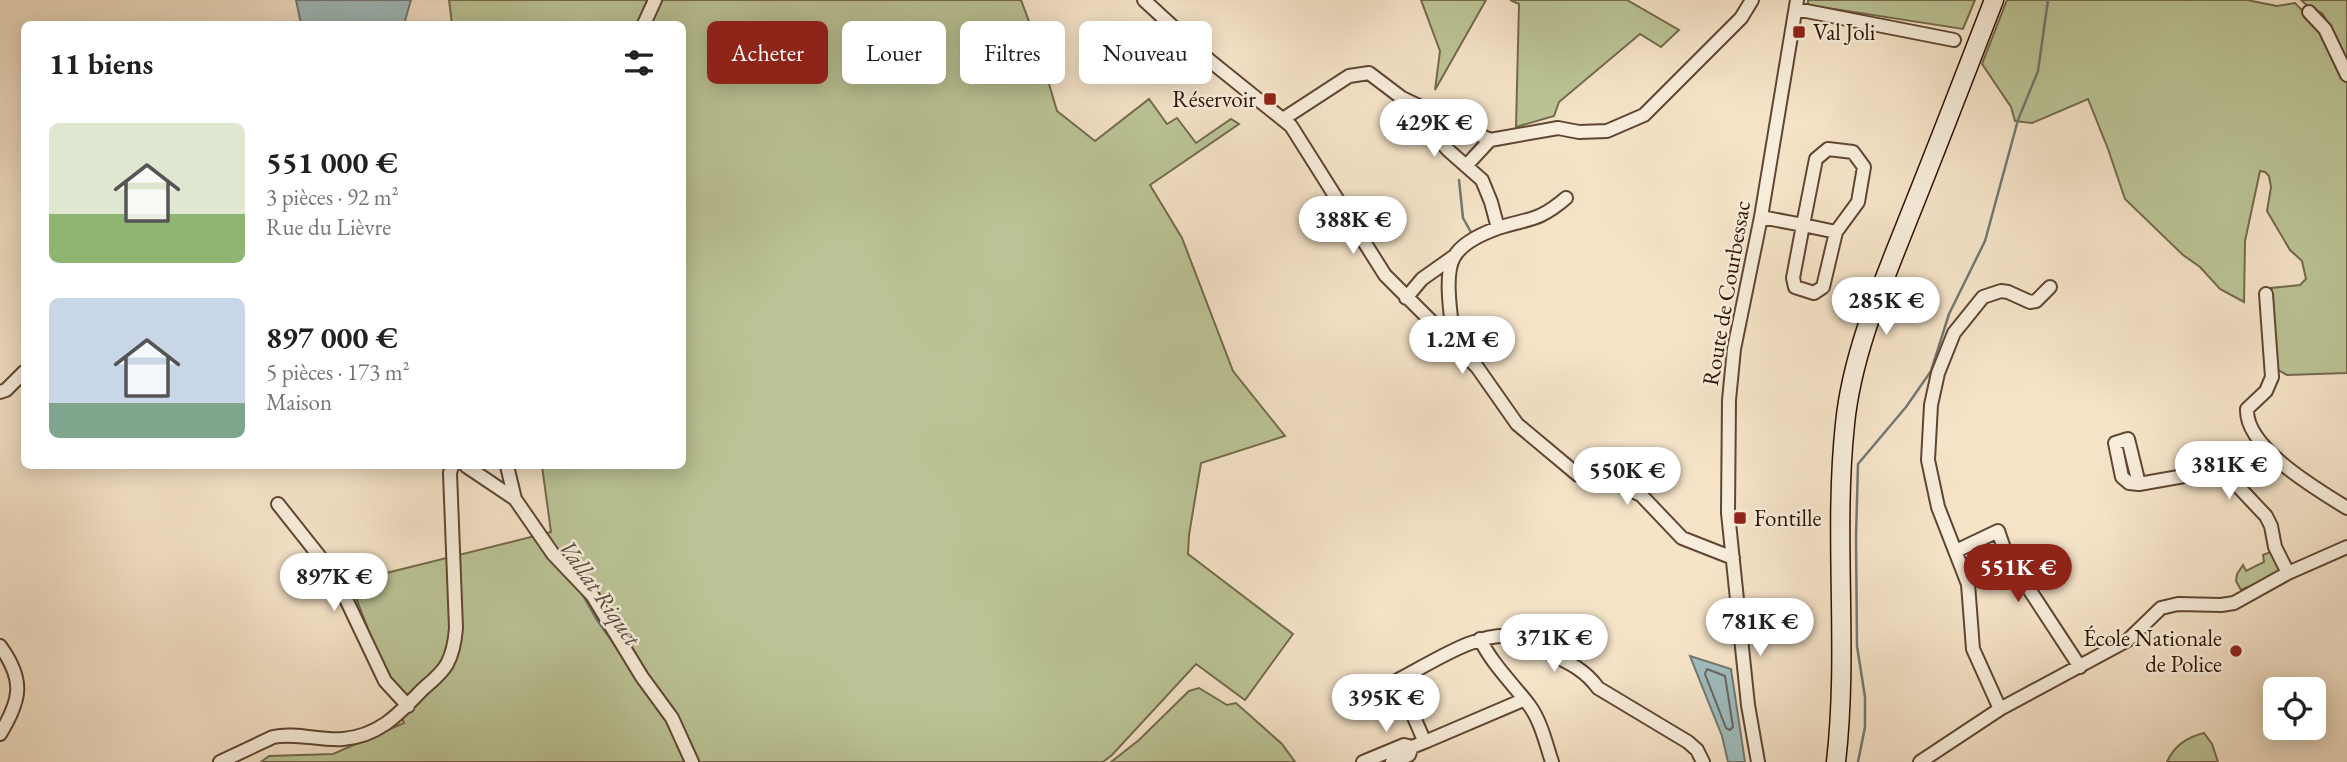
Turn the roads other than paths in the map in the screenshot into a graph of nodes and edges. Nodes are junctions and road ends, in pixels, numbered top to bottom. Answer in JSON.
{"nodes":[{"id":1,"x":655,"y":0,"type":"edge"},
{"id":2,"x":1144,"y":0,"type":"edge"},
{"id":3,"x":1752,"y":0,"type":"edge"},
{"id":4,"x":1994,"y":0,"type":"edge"},
{"id":5,"x":1796,"y":4,"type":"edge"},
{"id":6,"x":2309,"y":12,"type":"dead end"},
{"id":7,"x":644,"y":21,"type":"edge"},
{"id":8,"x":1954,"y":40,"type":"dead end"},
{"id":9,"x":2347,"y":75,"type":"edge"},
{"id":10,"x":1402,"y":98,"type":"junction"},
{"id":11,"x":1283,"y":119,"type":"junction"},
{"id":12,"x":1490,"y":141,"type":"junction"},
{"id":13,"x":1466,"y":166,"type":"junction"},
{"id":14,"x":1566,"y":198,"type":"dead end"},
{"id":15,"x":1761,"y":217,"type":"junction"},
{"id":16,"x":1803,"y":225,"type":"junction"},
{"id":17,"x":1498,"y":228,"type":"junction"},
{"id":18,"x":1836,"y":232,"type":"junction"},
{"id":19,"x":1453,"y":257,"type":"junction"},
{"id":20,"x":2050,"y":287,"type":"dead end"},
{"id":21,"x":2266,"y":294,"type":"dead end"},
{"id":22,"x":1406,"y":298,"type":"junction"},
{"id":23,"x":1454,"y":343,"type":"junction"},
{"id":24,"x":21,"y":375,"type":"edge"},
{"id":25,"x":0,"y":392,"type":"edge"},
{"id":26,"x":451,"y":469,"type":"edge"},
{"id":27,"x":470,"y":469,"type":"edge"},
{"id":28,"x":508,"y":469,"type":"edge"},
{"id":29,"x":2139,"y":484,"type":"dead end"},
{"id":30,"x":515,"y":499,"type":"junction"},
{"id":31,"x":278,"y":504,"type":"dead end"},
{"id":32,"x":2347,"y":508,"type":"edge"},
{"id":33,"x":2347,"y":547,"type":"edge"},
{"id":34,"x":1956,"y":551,"type":"junction"},
{"id":35,"x":1733,"y":558,"type":"junction"},
{"id":36,"x":2288,"y":573,"type":"junction"},
{"id":37,"x":1480,"y":639,"type":"junction"},
{"id":38,"x":0,"y":646,"type":"edge"},
{"id":39,"x":2080,"y":667,"type":"junction"},
{"id":40,"x":1523,"y":700,"type":"junction"},
{"id":41,"x":408,"y":706,"type":"junction"},
{"id":42,"x":2000,"y":709,"type":"junction"},
{"id":43,"x":0,"y":734,"type":"edge"},
{"id":44,"x":1427,"y":741,"type":"junction"},
{"id":45,"x":1412,"y":747,"type":"junction"},
{"id":46,"x":220,"y":762,"type":"edge"},
{"id":47,"x":692,"y":762,"type":"edge"},
{"id":48,"x":1363,"y":762,"type":"edge"},
{"id":49,"x":1392,"y":762,"type":"edge"},
{"id":50,"x":1552,"y":762,"type":"edge"},
{"id":51,"x":1703,"y":762,"type":"edge"},
{"id":52,"x":1758,"y":762,"type":"edge"},
{"id":53,"x":1836,"y":762,"type":"edge"},
{"id":54,"x":1920,"y":762,"type":"edge"}],
"edges":[{"from":1,"to":7,"type":"street"},
{"from":2,"to":11,"type":"street"},
{"from":3,"to":12,"type":"street"},
{"from":4,"to":53,"type":"street"},
{"from":5,"to":8,"type":"street"},
{"from":5,"to":15,"type":"street","name":"Route de Courbessac"},
{"from":6,"to":9,"type":"street"},
{"from":10,"to":11,"type":"street"},
{"from":10,"to":12,"type":"street"},
{"from":10,"to":13,"type":"street"},
{"from":11,"to":22,"type":"street"},
{"from":12,"to":13,"type":"street"},
{"from":13,"to":17,"type":"street"},
{"from":14,"to":17,"type":"street"},
{"from":15,"to":16,"type":"street"},
{"from":15,"to":35,"type":"street","name":"Route de Courbessac"},
{"from":16,"to":18,"type":"street"},
{"from":16,"to":18,"type":"street"},
{"from":16,"to":18,"type":"street"},
{"from":17,"to":19,"type":"street"},
{"from":19,"to":22,"type":"street"},
{"from":19,"to":23,"type":"street"},
{"from":20,"to":34,"type":"street"},
{"from":21,"to":32,"type":"street"},
{"from":22,"to":23,"type":"street"},
{"from":23,"to":35,"type":"street"},
{"from":24,"to":25,"type":"street"},
{"from":26,"to":41,"type":"street"},
{"from":27,"to":30,"type":"street"},
{"from":28,"to":30,"type":"street"},
{"from":29,"to":36,"type":"street"},
{"from":30,"to":47,"type":"street"},
{"from":31,"to":41,"type":"street"},
{"from":33,"to":36,"type":"street"},
{"from":34,"to":39,"type":"street"},
{"from":34,"to":42,"type":"street"},
{"from":35,"to":52,"type":"street","name":"Route de Courbessac"},
{"from":36,"to":39,"type":"street"},
{"from":37,"to":40,"type":"street"},
{"from":37,"to":44,"type":"street"},
{"from":37,"to":51,"type":"street"},
{"from":38,"to":43,"type":"street"},
{"from":39,"to":42,"type":"street"},
{"from":40,"to":44,"type":"street"},
{"from":40,"to":50,"type":"street"},
{"from":41,"to":46,"type":"street"},
{"from":42,"to":54,"type":"street"},
{"from":44,"to":45,"type":"street"},
{"from":45,"to":48,"type":"street"},
{"from":45,"to":49,"type":"street"}]}
